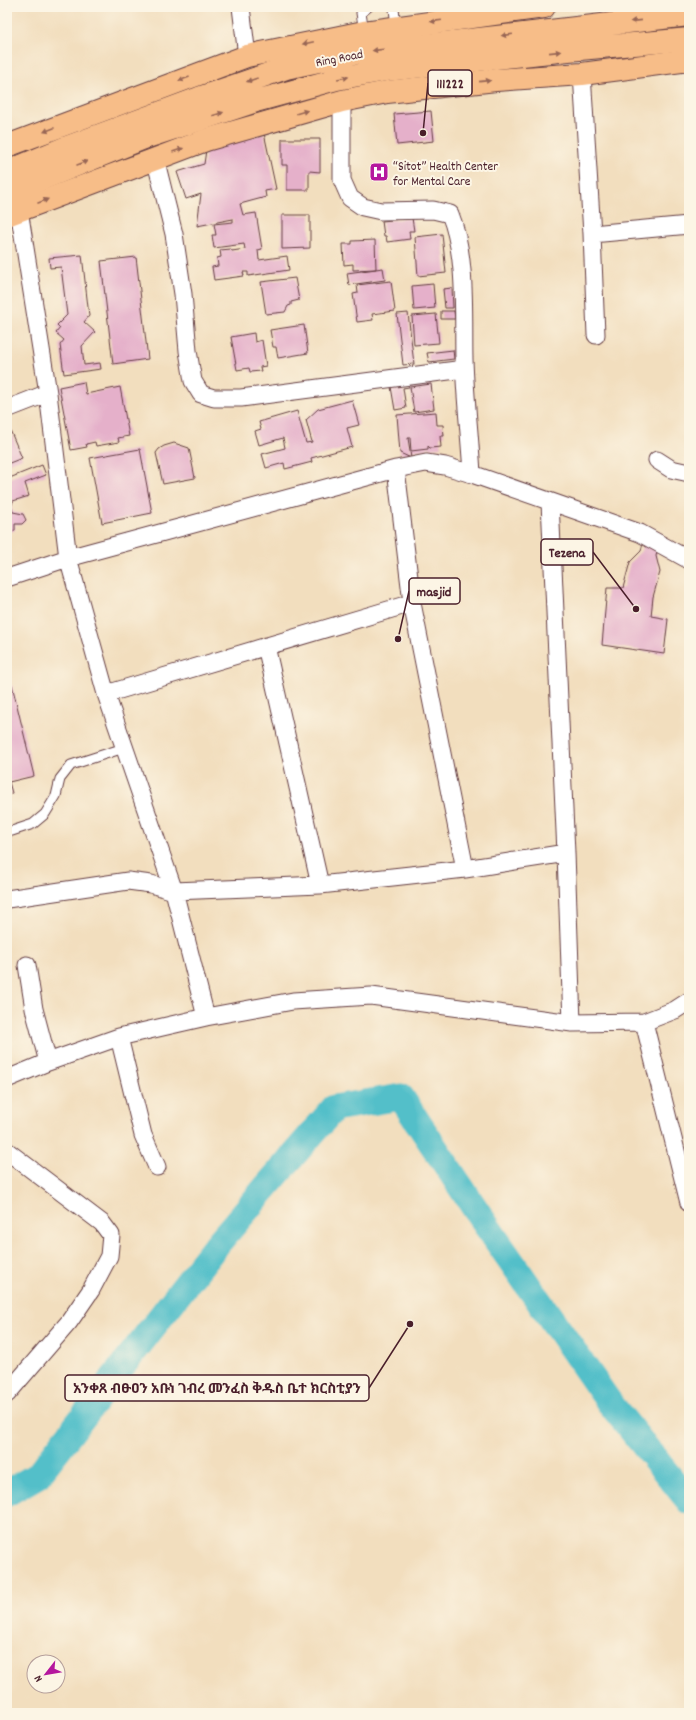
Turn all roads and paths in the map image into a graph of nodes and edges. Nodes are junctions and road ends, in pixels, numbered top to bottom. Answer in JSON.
{"nodes":[{"id":1,"x":242,"y":7,"type":"edge"},
{"id":2,"x":368,"y":7,"type":"edge"},
{"id":3,"x":538,"y":7,"type":"edge"},
{"id":4,"x":689,"y":15,"type":"edge"},
{"id":5,"x":394,"y":17,"type":"edge"},
{"id":6,"x":364,"y":32,"type":"junction"},
{"id":7,"x":689,"y":39,"type":"edge"},
{"id":8,"x":246,"y":56,"type":"junction"},
{"id":9,"x":689,"y":60,"type":"edge"},
{"id":10,"x":582,"y":74,"type":"junction"},
{"id":11,"x":342,"y":101,"type":"junction"},
{"id":12,"x":7,"y":146,"type":"edge"},
{"id":13,"x":155,"y":158,"type":"junction"},
{"id":14,"x":7,"y":172,"type":"edge"},
{"id":15,"x":11,"y":206,"type":"edge"},
{"id":16,"x":689,"y":226,"type":"edge"},
{"id":17,"x":592,"y":234,"type":"junction"},
{"id":18,"x":596,"y":335,"type":"dead end"},
{"id":19,"x":464,"y":369,"type":"junction"},
{"id":20,"x":48,"y":393,"type":"junction"},
{"id":21,"x":7,"y":409,"type":"edge"},
{"id":22,"x":657,"y":460,"type":"dead end"},
{"id":23,"x":396,"y":469,"type":"junction"},
{"id":24,"x":689,"y":473,"type":"edge"},
{"id":25,"x":472,"y":474,"type":"junction"},
{"id":26,"x":550,"y":502,"type":"junction"},
{"id":27,"x":68,"y":558,"type":"junction"},
{"id":28,"x":689,"y":560,"type":"edge"},
{"id":29,"x":7,"y":578,"type":"edge"},
{"id":30,"x":412,"y":603,"type":"junction"},
{"id":31,"x":266,"y":646,"type":"junction"},
{"id":32,"x":106,"y":694,"type":"junction"},
{"id":33,"x":124,"y":748,"type":"junction"},
{"id":34,"x":7,"y":831,"type":"edge"},
{"id":35,"x":566,"y":853,"type":"junction"},
{"id":36,"x":465,"y":869,"type":"junction"},
{"id":37,"x":320,"y":885,"type":"junction"},
{"id":38,"x":174,"y":891,"type":"junction"},
{"id":39,"x":7,"y":898,"type":"edge"},
{"id":40,"x":27,"y":965,"type":"dead end"},
{"id":41,"x":689,"y":1001,"type":"edge"},
{"id":42,"x":206,"y":1017,"type":"junction"},
{"id":43,"x":644,"y":1022,"type":"junction"},
{"id":44,"x":572,"y":1023,"type":"junction"},
{"id":45,"x":119,"y":1037,"type":"junction"},
{"id":46,"x":48,"y":1062,"type":"junction"},
{"id":47,"x":7,"y":1079,"type":"edge"},
{"id":48,"x":7,"y":1151,"type":"edge"},
{"id":49,"x":156,"y":1167,"type":"dead end"},
{"id":50,"x":689,"y":1203,"type":"edge"},
{"id":51,"x":7,"y":1394,"type":"edge"}],
"edges":[{"from":1,"to":8,"type":"street"},
{"from":2,"to":6,"type":"lane"},
{"from":3,"to":5,"type":"main road","one_way":true},
{"from":4,"to":14,"type":"main road","name":"Ring Road","one_way":true},
{"from":5,"to":6,"type":"main road"},
{"from":6,"to":8,"type":"main road","one_way":true},
{"from":15,"to":7,"type":"main road","name":"Ring Road","one_way":true},
{"from":8,"to":12,"type":"main road","one_way":true},
{"from":9,"to":10,"type":"main road"},
{"from":11,"to":10,"type":"main road","one_way":true},
{"from":10,"to":17,"type":"street"},
{"from":13,"to":11,"type":"main road","one_way":true},
{"from":11,"to":19,"type":"street"},
{"from":15,"to":13,"type":"main road","one_way":true},
{"from":13,"to":19,"type":"street"},
{"from":15,"to":20,"type":"street"},
{"from":16,"to":17,"type":"street"},
{"from":17,"to":18,"type":"street"},
{"from":19,"to":25,"type":"street"},
{"from":20,"to":21,"type":"street"},
{"from":20,"to":27,"type":"street"},
{"from":22,"to":24,"type":"street"},
{"from":23,"to":25,"type":"street"},
{"from":23,"to":27,"type":"street"},
{"from":23,"to":30,"type":"street"},
{"from":25,"to":26,"type":"street"},
{"from":26,"to":28,"type":"street"},
{"from":26,"to":35,"type":"street"},
{"from":27,"to":29,"type":"street"},
{"from":27,"to":32,"type":"street"},
{"from":30,"to":31,"type":"street"},
{"from":30,"to":36,"type":"street"},
{"from":31,"to":32,"type":"street"},
{"from":31,"to":37,"type":"street"},
{"from":32,"to":33,"type":"street"},
{"from":33,"to":34,"type":"lane"},
{"from":33,"to":38,"type":"street"},
{"from":35,"to":36,"type":"street"},
{"from":35,"to":44,"type":"street"},
{"from":36,"to":37,"type":"street"},
{"from":37,"to":38,"type":"street"},
{"from":38,"to":39,"type":"street"},
{"from":38,"to":42,"type":"street"},
{"from":40,"to":46,"type":"street"},
{"from":41,"to":43,"type":"street"},
{"from":42,"to":44,"type":"street"},
{"from":42,"to":45,"type":"street"},
{"from":43,"to":44,"type":"street"},
{"from":43,"to":50,"type":"street"},
{"from":45,"to":46,"type":"street"},
{"from":45,"to":49,"type":"street"},
{"from":46,"to":47,"type":"street"},
{"from":48,"to":51,"type":"street"}]}
